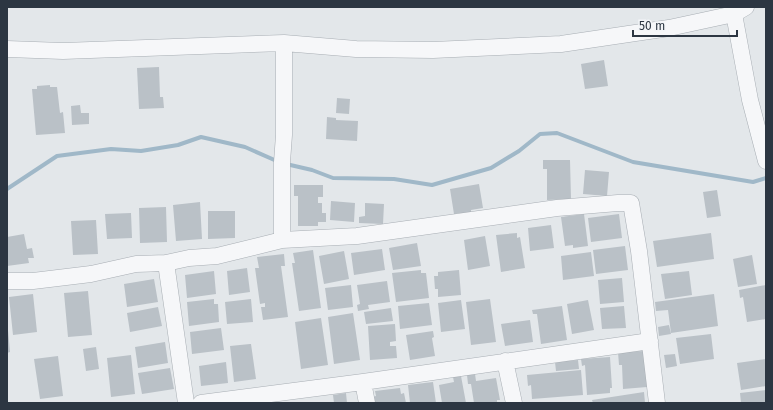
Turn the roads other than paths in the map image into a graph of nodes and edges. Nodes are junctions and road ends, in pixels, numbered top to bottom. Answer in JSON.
{"nodes":[{"id":1,"x":740,"y":10,"type":"edge"},
{"id":2,"x":284,"y":43,"type":"junction"},
{"id":3,"x":7,"y":49,"type":"edge"},
{"id":4,"x":766,"y":161,"type":"edge"},
{"id":5,"x":282,"y":240,"type":"junction"},
{"id":6,"x":166,"y":263,"type":"junction"},
{"id":7,"x":7,"y":281,"type":"edge"},
{"id":8,"x":650,"y":341,"type":"junction"},
{"id":9,"x":505,"y":361,"type":"junction"},
{"id":10,"x":363,"y":382,"type":"junction"},
{"id":11,"x":186,"y":403,"type":"edge"},
{"id":12,"x":201,"y":403,"type":"edge"},
{"id":13,"x":366,"y":403,"type":"edge"},
{"id":14,"x":514,"y":403,"type":"edge"},
{"id":15,"x":657,"y":403,"type":"edge"}],
"edges":[{"from":1,"to":2,"type":"street"},
{"from":1,"to":4,"type":"street"},
{"from":2,"to":3,"type":"street"},
{"from":2,"to":5,"type":"street"},
{"from":5,"to":6,"type":"street"},
{"from":5,"to":8,"type":"street"},
{"from":6,"to":7,"type":"street"},
{"from":6,"to":11,"type":"street"},
{"from":8,"to":9,"type":"street"},
{"from":8,"to":15,"type":"street"},
{"from":9,"to":10,"type":"street"},
{"from":9,"to":14,"type":"street"},
{"from":10,"to":12,"type":"street"},
{"from":10,"to":13,"type":"street"}]}
